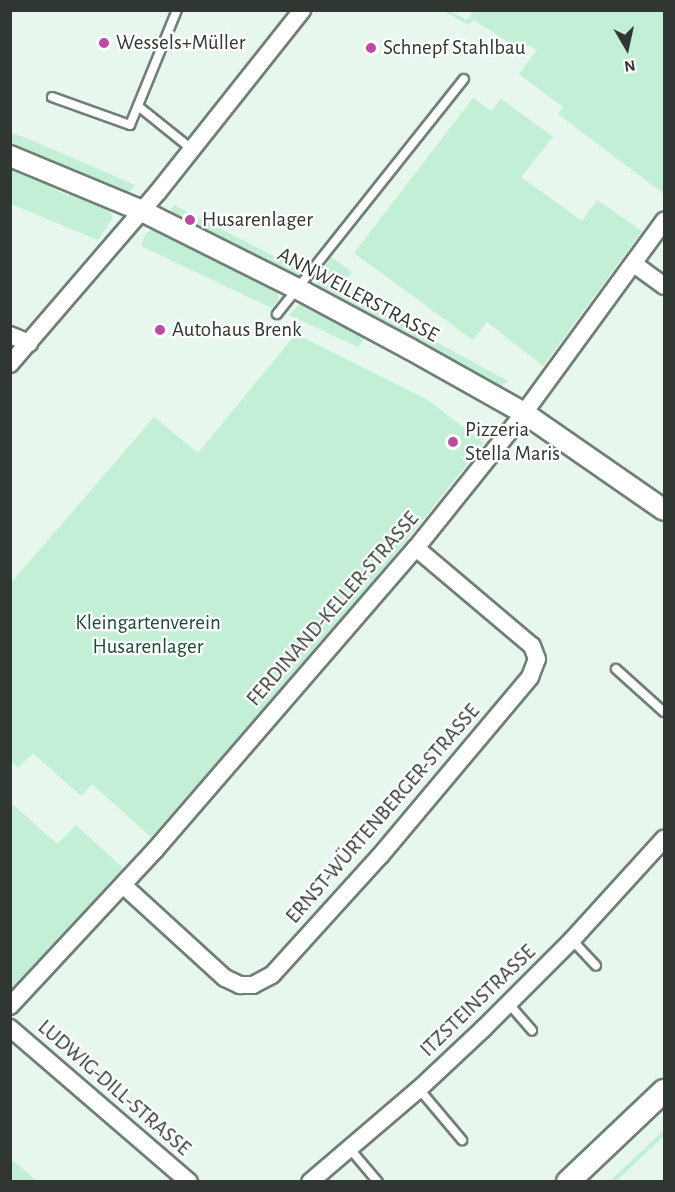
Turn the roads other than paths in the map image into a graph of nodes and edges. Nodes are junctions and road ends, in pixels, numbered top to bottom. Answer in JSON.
{"nodes":[{"id":1,"x":177,"y":10,"type":"edge"},
{"id":2,"x":302,"y":10,"type":"edge"},
{"id":3,"x":464,"y":79,"type":"dead end"},
{"id":4,"x":52,"y":97,"type":"dead end"},
{"id":5,"x":138,"y":106,"type":"junction"},
{"id":6,"x":193,"y":150,"type":"junction"},
{"id":7,"x":10,"y":156,"type":"edge"},
{"id":8,"x":142,"y":211,"type":"junction"},
{"id":9,"x":664,"y":221,"type":"edge"},
{"id":10,"x":634,"y":264,"type":"junction"},
{"id":11,"x":664,"y":286,"type":"edge"},
{"id":12,"x":298,"y":289,"type":"junction"},
{"id":13,"x":278,"y":314,"type":"dead end"},
{"id":14,"x":10,"y":335,"type":"edge"},
{"id":15,"x":29,"y":343,"type":"junction"},
{"id":16,"x":10,"y":364,"type":"edge"},
{"id":17,"x":524,"y":413,"type":"junction"},
{"id":18,"x":664,"y":510,"type":"edge"},
{"id":19,"x":416,"y":548,"type":"junction"},
{"id":20,"x":616,"y":669,"type":"dead end"},
{"id":21,"x":664,"y":712,"type":"edge"},
{"id":22,"x":664,"y":839,"type":"edge"},
{"id":23,"x":123,"y":885,"type":"junction"},
{"id":24,"x":572,"y":940,"type":"junction"},
{"id":25,"x":596,"y":966,"type":"dead end"},
{"id":26,"x":509,"y":1004,"type":"junction"},
{"id":27,"x":10,"y":1006,"type":"edge"},
{"id":28,"x":10,"y":1028,"type":"edge"},
{"id":29,"x":532,"y":1030,"type":"dead end"},
{"id":30,"x":419,"y":1089,"type":"junction"},
{"id":31,"x":664,"y":1091,"type":"edge"},
{"id":32,"x":462,"y":1140,"type":"dead end"},
{"id":33,"x":350,"y":1149,"type":"junction"},
{"id":34,"x":189,"y":1182,"type":"edge"},
{"id":35,"x":310,"y":1182,"type":"edge"},
{"id":36,"x":378,"y":1182,"type":"edge"},
{"id":37,"x":568,"y":1182,"type":"edge"}],
"edges":[{"from":1,"to":5,"type":"lane"},
{"from":2,"to":6,"type":"street"},
{"from":3,"to":12,"type":"lane"},
{"from":4,"to":5,"type":"lane"},
{"from":5,"to":6,"type":"lane"},
{"from":6,"to":8,"type":"street"},
{"from":7,"to":8,"type":"street","name":"ANNWEILERSTRASSE"},
{"from":8,"to":12,"type":"street","name":"ANNWEILERSTRASSE"},
{"from":8,"to":15,"type":"street"},
{"from":9,"to":10,"type":"street","name":"FERDINAND-KELLER-STRASSE"},
{"from":10,"to":11,"type":"street"},
{"from":10,"to":17,"type":"street","name":"FERDINAND-KELLER-STRASSE"},
{"from":12,"to":13,"type":"lane"},
{"from":12,"to":17,"type":"street","name":"ANNWEILERSTRASSE"},
{"from":14,"to":15,"type":"street"},
{"from":15,"to":16,"type":"street"},
{"from":17,"to":18,"type":"street","name":"ANNWEILERSTRASSE"},
{"from":17,"to":19,"type":"street","name":"FERDINAND-KELLER-STRASSE"},
{"from":19,"to":23,"type":"street","name":"FERDINAND-KELLER-STRASSE"},
{"from":19,"to":23,"type":"street","name":"ERNST-WÜRTENBERGER-STRASSE"},
{"from":20,"to":21,"type":"lane"},
{"from":22,"to":24,"type":"street","name":"ITZSTEINSTRASSE"},
{"from":23,"to":27,"type":"street","name":"FERDINAND-KELLER-STRASSE"},
{"from":24,"to":25,"type":"lane"},
{"from":24,"to":26,"type":"street","name":"ITZSTEINSTRASSE"},
{"from":26,"to":29,"type":"lane"},
{"from":26,"to":30,"type":"street","name":"ITZSTEINSTRASSE"},
{"from":28,"to":34,"type":"street","name":"LUDWIG-DILL-STRASSE"},
{"from":30,"to":32,"type":"lane"},
{"from":30,"to":33,"type":"street","name":"ITZSTEINSTRASSE"},
{"from":31,"to":37,"type":"main road"},
{"from":33,"to":35,"type":"street","name":"ITZSTEINSTRASSE"},
{"from":33,"to":36,"type":"lane"}]}
